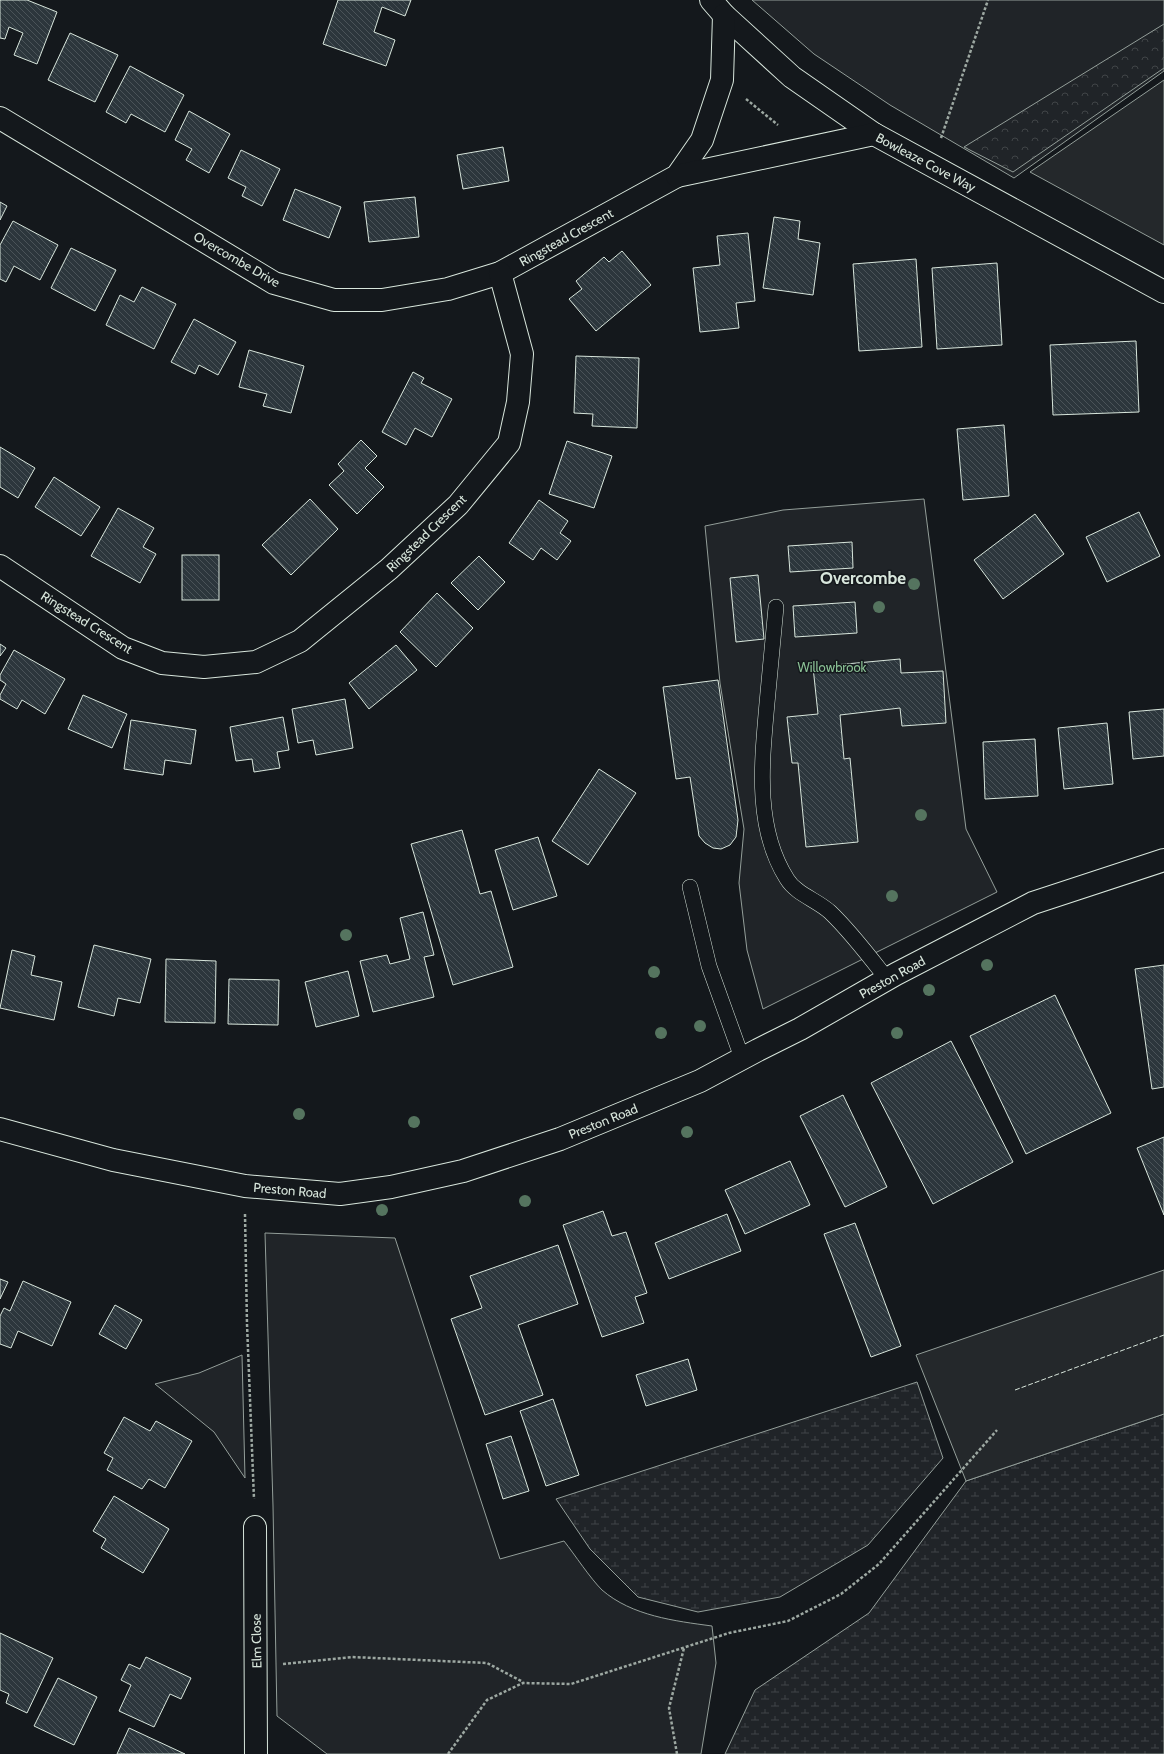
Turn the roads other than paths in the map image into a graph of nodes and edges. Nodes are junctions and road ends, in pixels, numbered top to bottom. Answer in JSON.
{"nodes":[{"id":1,"x":717,"y":8,"type":"edge"},
{"id":2,"x":0,"y":118,"type":"edge"},
{"id":3,"x":874,"y":134,"type":"junction"},
{"id":4,"x":677,"y":176,"type":"junction"},
{"id":5,"x":500,"y":273,"type":"junction"},
{"id":6,"x":1164,"y":292,"type":"edge"},
{"id":7,"x":0,"y":566,"type":"edge"},
{"id":8,"x":776,"y":607,"type":"dead end"},
{"id":9,"x":1164,"y":860,"type":"edge"},
{"id":10,"x":690,"y":887,"type":"dead end"},
{"id":11,"x":887,"y":979,"type":"junction"},
{"id":12,"x":742,"y":1058,"type":"junction"},
{"id":13,"x":0,"y":1129,"type":"edge"},
{"id":14,"x":255,"y":1527,"type":"road end"},
{"id":15,"x":256,"y":1754,"type":"edge"}],
"edges":[{"from":1,"to":3,"type":"street","name":"Bowleaze Cove Way"},
{"from":1,"to":4,"type":"street","name":"Ringstead Crescent"},
{"from":2,"to":5,"type":"street","name":"Overcombe Drive"},
{"from":3,"to":4,"type":"street","name":"Ringstead Crescent"},
{"from":3,"to":6,"type":"street","name":"Bowleaze Cove Way"},
{"from":4,"to":5,"type":"street","name":"Ringstead Crescent"},
{"from":5,"to":7,"type":"street","name":"Ringstead Crescent"},
{"from":8,"to":11,"type":"lane"},
{"from":9,"to":11,"type":"street","name":"Preston Road"},
{"from":10,"to":12,"type":"lane"},
{"from":11,"to":12,"type":"street","name":"Preston Road"},
{"from":12,"to":13,"type":"street","name":"Preston Road"},
{"from":14,"to":15,"type":"street","name":"Elm Close"}]}
